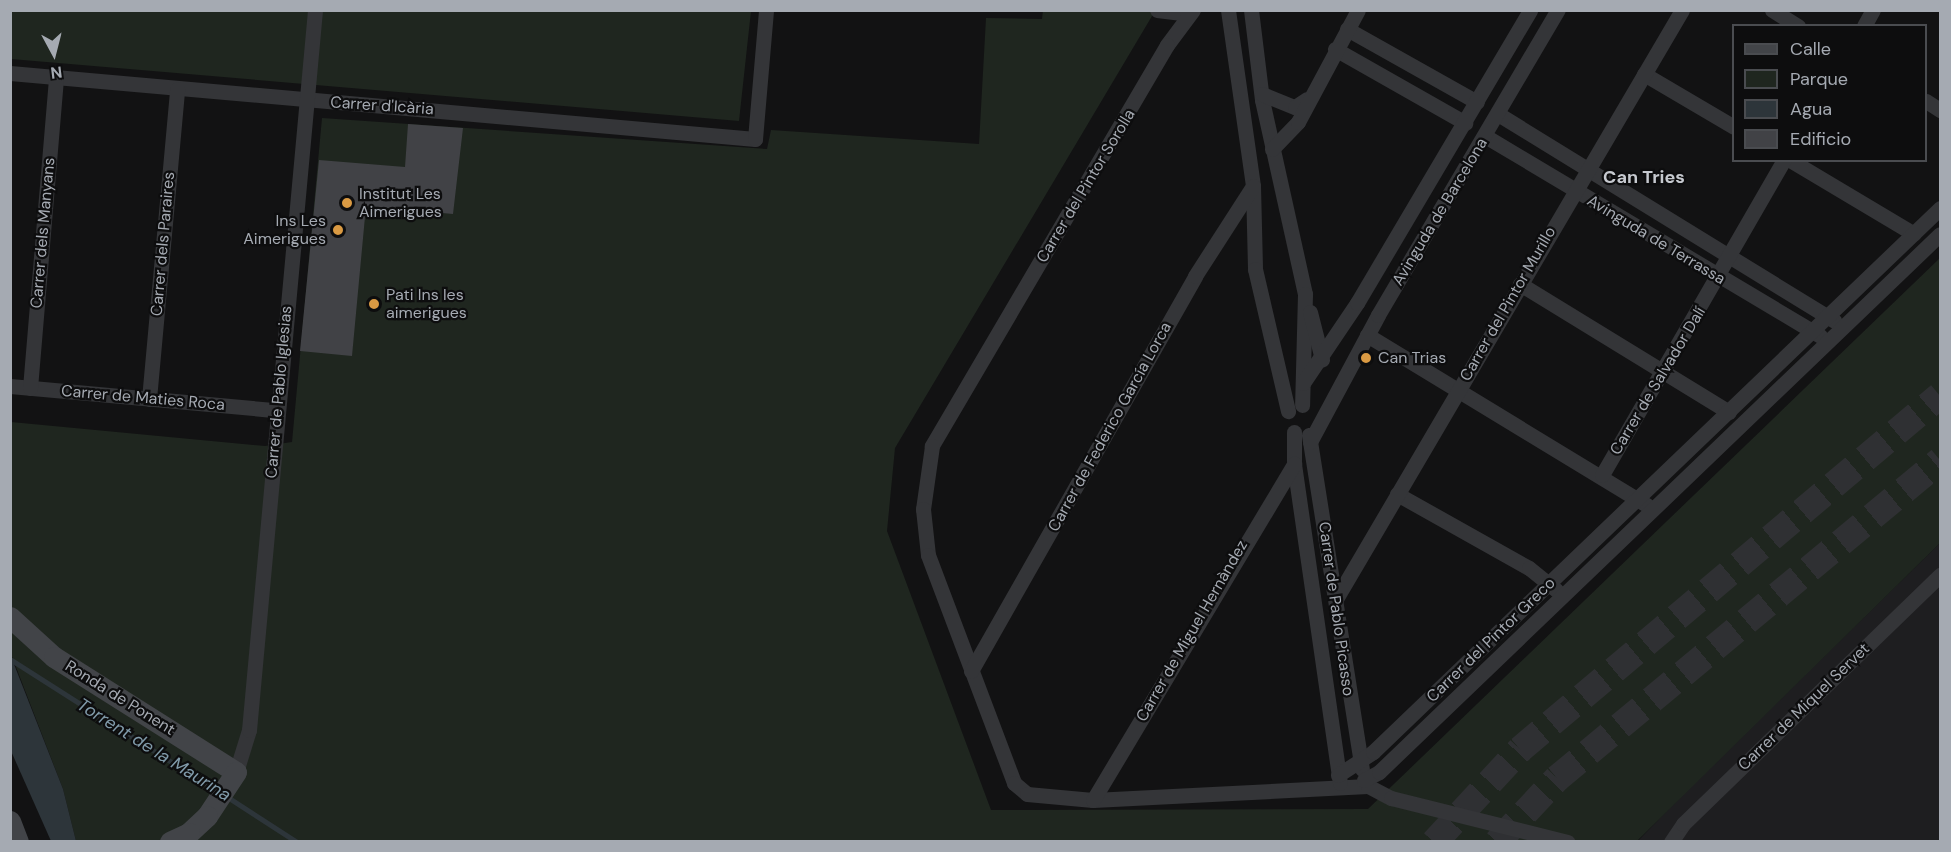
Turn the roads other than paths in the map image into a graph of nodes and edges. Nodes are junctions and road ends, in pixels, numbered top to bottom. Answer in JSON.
{"nodes":[{"id":1,"x":315,"y":10,"type":"edge"},
{"id":2,"x":766,"y":10,"type":"edge"},
{"id":3,"x":1158,"y":10,"type":"edge"},
{"id":4,"x":1228,"y":10,"type":"edge"},
{"id":5,"x":1251,"y":10,"type":"edge"},
{"id":6,"x":1358,"y":10,"type":"edge"},
{"id":7,"x":1530,"y":10,"type":"edge"},
{"id":8,"x":1558,"y":10,"type":"edge"},
{"id":9,"x":1682,"y":10,"type":"edge"},
{"id":10,"x":1772,"y":10,"type":"edge"},
{"id":11,"x":1873,"y":10,"type":"edge"},
{"id":12,"x":1190,"y":12,"type":"edge"},
{"id":13,"x":1795,"y":24,"type":"edge"},
{"id":14,"x":1865,"y":24,"type":"edge"},
{"id":15,"x":1347,"y":29,"type":"junction"},
{"id":16,"x":1335,"y":49,"type":"junction"},
{"id":17,"x":10,"y":73,"type":"edge"},
{"id":18,"x":1644,"y":74,"type":"junction"},
{"id":19,"x":56,"y":78,"type":"junction"},
{"id":20,"x":177,"y":89,"type":"junction"},
{"id":21,"x":1262,"y":94,"type":"junction"},
{"id":22,"x":1307,"y":99,"type":"junction"},
{"id":23,"x":306,"y":101,"type":"junction"},
{"id":24,"x":1477,"y":102,"type":"junction"},
{"id":25,"x":1927,"y":102,"type":"edge"},
{"id":26,"x":1941,"y":110,"type":"edge"},
{"id":27,"x":1498,"y":114,"type":"junction"},
{"id":28,"x":1465,"y":123,"type":"junction"},
{"id":29,"x":1732,"y":126,"type":"edge"},
{"id":30,"x":1485,"y":136,"type":"junction"},
{"id":31,"x":1272,"y":149,"type":"junction"},
{"id":32,"x":1783,"y":162,"type":"edge"},
{"id":33,"x":1794,"y":162,"type":"edge"},
{"id":34,"x":1588,"y":168,"type":"junction"},
{"id":35,"x":1253,"y":186,"type":"junction"},
{"id":36,"x":1575,"y":190,"type":"junction"},
{"id":37,"x":1941,"y":208,"type":"edge"},
{"id":38,"x":1914,"y":234,"type":"junction"},
{"id":39,"x":1941,"y":234,"type":"edge"},
{"id":40,"x":1732,"y":254,"type":"junction"},
{"id":41,"x":1719,"y":278,"type":"junction"},
{"id":42,"x":1520,"y":284,"type":"junction"},
{"id":43,"x":1305,"y":294,"type":"junction"},
{"id":44,"x":1829,"y":315,"type":"junction"},
{"id":45,"x":1842,"y":328,"type":"junction"},
{"id":46,"x":1811,"y":332,"type":"junction"},
{"id":47,"x":1367,"y":335,"type":"junction"},
{"id":48,"x":1829,"y":340,"type":"junction"},
{"id":49,"x":1322,"y":359,"type":"junction"},
{"id":50,"x":1663,"y":373,"type":"junction"},
{"id":51,"x":1303,"y":383,"type":"junction"},
{"id":52,"x":10,"y":386,"type":"edge"},
{"id":53,"x":30,"y":388,"type":"junction"},
{"id":54,"x":1458,"y":389,"type":"junction"},
{"id":55,"x":149,"y":399,"type":"junction"},
{"id":56,"x":1295,"y":408,"type":"junction"},
{"id":57,"x":276,"y":410,"type":"junction"},
{"id":58,"x":1729,"y":412,"type":"junction"},
{"id":59,"x":1310,"y":428,"type":"junction"},
{"id":60,"x":1294,"y":464,"type":"junction"},
{"id":61,"x":1602,"y":475,"type":"junction"},
{"id":62,"x":1397,"y":494,"type":"junction"},
{"id":63,"x":1640,"y":498,"type":"junction"},
{"id":64,"x":1653,"y":510,"type":"junction"},
{"id":65,"x":1941,"y":575,"type":"edge"},
{"id":66,"x":1550,"y":584,"type":"junction"},
{"id":67,"x":1563,"y":597,"type":"junction"},
{"id":68,"x":1336,"y":599,"type":"junction"},
{"id":69,"x":10,"y":617,"type":"edge"},
{"id":70,"x":971,"y":671,"type":"junction"},
{"id":71,"x":1360,"y":763,"type":"junction"},
{"id":72,"x":1338,"y":775,"type":"junction"},
{"id":73,"x":233,"y":776,"type":"junction"},
{"id":74,"x":1366,"y":783,"type":"junction"},
{"id":75,"x":1334,"y":791,"type":"junction"},
{"id":76,"x":1093,"y":800,"type":"junction"},
{"id":77,"x":10,"y":821,"type":"edge"},
{"id":78,"x":18,"y":842,"type":"edge"},
{"id":79,"x":170,"y":842,"type":"edge"},
{"id":80,"x":1568,"y":842,"type":"edge"},
{"id":81,"x":1671,"y":842,"type":"edge"}],
"edges":[{"from":1,"to":23,"type":"street","name":"Carrer de Pablo Iglesias"},
{"from":2,"to":23,"type":"street","name":"Carrer d'Icària"},
{"from":3,"to":12,"type":"street"},
{"from":4,"to":35,"type":"street"},
{"from":5,"to":21,"type":"street"},
{"from":6,"to":15,"type":"street"},
{"from":7,"to":24,"type":"street","name":"Avinguda de Barcelona"},
{"from":8,"to":27,"type":"street","name":"Avinguda de Barcelona"},
{"from":9,"to":18,"type":"street","name":"Carrer del Pintor Murillo"},
{"from":10,"to":13,"type":"street"},
{"from":11,"to":14,"type":"street"},
{"from":12,"to":70,"type":"street","name":"Carrer del Pintor Sorolla"},
{"from":15,"to":16,"type":"street"},
{"from":15,"to":24,"type":"street"},
{"from":16,"to":22,"type":"street"},
{"from":16,"to":28,"type":"street"},
{"from":17,"to":19,"type":"street","name":"Carrer d'Icària"},
{"from":18,"to":29,"type":"street"},
{"from":18,"to":34,"type":"street","name":"Carrer del Pintor Murillo"},
{"from":19,"to":20,"type":"street","name":"Carrer d'Icària"},
{"from":19,"to":53,"type":"street","name":"Carrer dels Manyans"},
{"from":20,"to":23,"type":"street","name":"Carrer d'Icària"},
{"from":20,"to":55,"type":"street","name":"Carrer dels Paraires"},
{"from":21,"to":22,"type":"street"},
{"from":21,"to":31,"type":"street"},
{"from":22,"to":31,"type":"street"},
{"from":23,"to":57,"type":"street","name":"Carrer de Pablo Iglesias"},
{"from":24,"to":28,"type":"street","name":"Avinguda de Barcelona"},
{"from":25,"to":26,"type":"street"},
{"from":27,"to":30,"type":"street","name":"Avinguda de Barcelona"},
{"from":27,"to":34,"type":"street","name":"Avinguda de Terrassa"},
{"from":28,"to":49,"type":"street","name":"Avinguda de Barcelona"},
{"from":30,"to":36,"type":"street","name":"Avinguda de Terrassa"},
{"from":30,"to":47,"type":"street","name":"Avinguda de Barcelona"},
{"from":31,"to":43,"type":"street"},
{"from":32,"to":40,"type":"street","name":"Carrer de Salvador Dalí"},
{"from":33,"to":38,"type":"street"},
{"from":34,"to":36,"type":"street","name":"Carrer del Pintor Murillo"},
{"from":34,"to":40,"type":"street","name":"Avinguda de Terrassa"},
{"from":35,"to":56,"type":"street"},
{"from":35,"to":70,"type":"street","name":"Carrer de Federico García Lorca"},
{"from":36,"to":41,"type":"street","name":"Avinguda de Terrassa"},
{"from":36,"to":42,"type":"street","name":"Carrer del Pintor Murillo"},
{"from":37,"to":38,"type":"street","name":"Carrer del Pintor Greco"},
{"from":38,"to":44,"type":"street","name":"Carrer del Pintor Greco"},
{"from":39,"to":45,"type":"street","name":"Carrer del Pintor Greco"},
{"from":40,"to":41,"type":"street","name":"Carrer de Salvador Dalí"},
{"from":40,"to":44,"type":"street","name":"Avinguda de Terrassa"},
{"from":41,"to":46,"type":"street","name":"Avinguda de Terrassa"},
{"from":41,"to":50,"type":"street","name":"Carrer de Salvador Dalí"},
{"from":42,"to":50,"type":"street"},
{"from":42,"to":54,"type":"street","name":"Carrer del Pintor Murillo"},
{"from":43,"to":49,"type":"street"},
{"from":43,"to":51,"type":"street"},
{"from":44,"to":45,"type":"street"},
{"from":44,"to":46,"type":"street","name":"Carrer del Pintor Greco"},
{"from":45,"to":48,"type":"street","name":"Carrer del Pintor Greco"},
{"from":46,"to":48,"type":"street","name":"Avinguda de Terrassa"},
{"from":46,"to":58,"type":"street","name":"Carrer del Pintor Greco"},
{"from":47,"to":54,"type":"street"},
{"from":47,"to":59,"type":"street","name":"Avinguda de Barcelona"},
{"from":48,"to":64,"type":"street","name":"Carrer del Pintor Greco"},
{"from":49,"to":51,"type":"street","name":"Avinguda de Barcelona"},
{"from":50,"to":58,"type":"street"},
{"from":50,"to":61,"type":"street","name":"Carrer de Salvador Dalí"},
{"from":51,"to":56,"type":"street"},
{"from":52,"to":53,"type":"street","name":"Carrer de Maties Roca"},
{"from":53,"to":55,"type":"street","name":"Carrer de Maties Roca"},
{"from":54,"to":61,"type":"street"},
{"from":54,"to":62,"type":"street","name":"Carrer del Pintor Murillo"},
{"from":55,"to":57,"type":"street","name":"Carrer de Maties Roca"},
{"from":56,"to":59,"type":"street"},
{"from":56,"to":59,"type":"street"},
{"from":57,"to":73,"type":"street","name":"Carrer de Pablo Iglesias"},
{"from":58,"to":63,"type":"street","name":"Carrer del Pintor Greco"},
{"from":59,"to":60,"type":"street","name":"Carrer de Pablo Picasso"},
{"from":59,"to":68,"type":"street","name":"Carrer de Pablo Picasso"},
{"from":60,"to":72,"type":"street","name":"Carrer de Pablo Picasso"},
{"from":60,"to":76,"type":"street","name":"Carrer de Miguel Hernàndez"},
{"from":61,"to":63,"type":"street"},
{"from":62,"to":66,"type":"street"},
{"from":62,"to":68,"type":"street","name":"Carrer del Pintor Murillo"},
{"from":63,"to":64,"type":"street"},
{"from":63,"to":66,"type":"street","name":"Carrer del Pintor Greco"},
{"from":64,"to":67,"type":"street","name":"Carrer del Pintor Greco"},
{"from":65,"to":81,"type":"street","name":"Carrer de Miquel Servet"},
{"from":66,"to":67,"type":"street"},
{"from":66,"to":71,"type":"street","name":"Carrer del Pintor Greco"},
{"from":67,"to":74,"type":"street","name":"Carrer del Pintor Greco"},
{"from":68,"to":71,"type":"street","name":"Carrer de Pablo Picasso"},
{"from":69,"to":73,"type":"main road","name":"Ronda de Ponent"},
{"from":70,"to":76,"type":"street"},
{"from":71,"to":72,"type":"street","name":"Carrer del Pintor Greco"},
{"from":71,"to":74,"type":"street","name":"Carrer de Pablo Picasso"},
{"from":72,"to":75,"type":"street","name":"Carrer de Pablo Picasso"},
{"from":73,"to":79,"type":"main road"},
{"from":74,"to":75,"type":"street"},
{"from":74,"to":80,"type":"street","bridge":true},
{"from":75,"to":76,"type":"street"},
{"from":77,"to":78,"type":"main road"}]}
